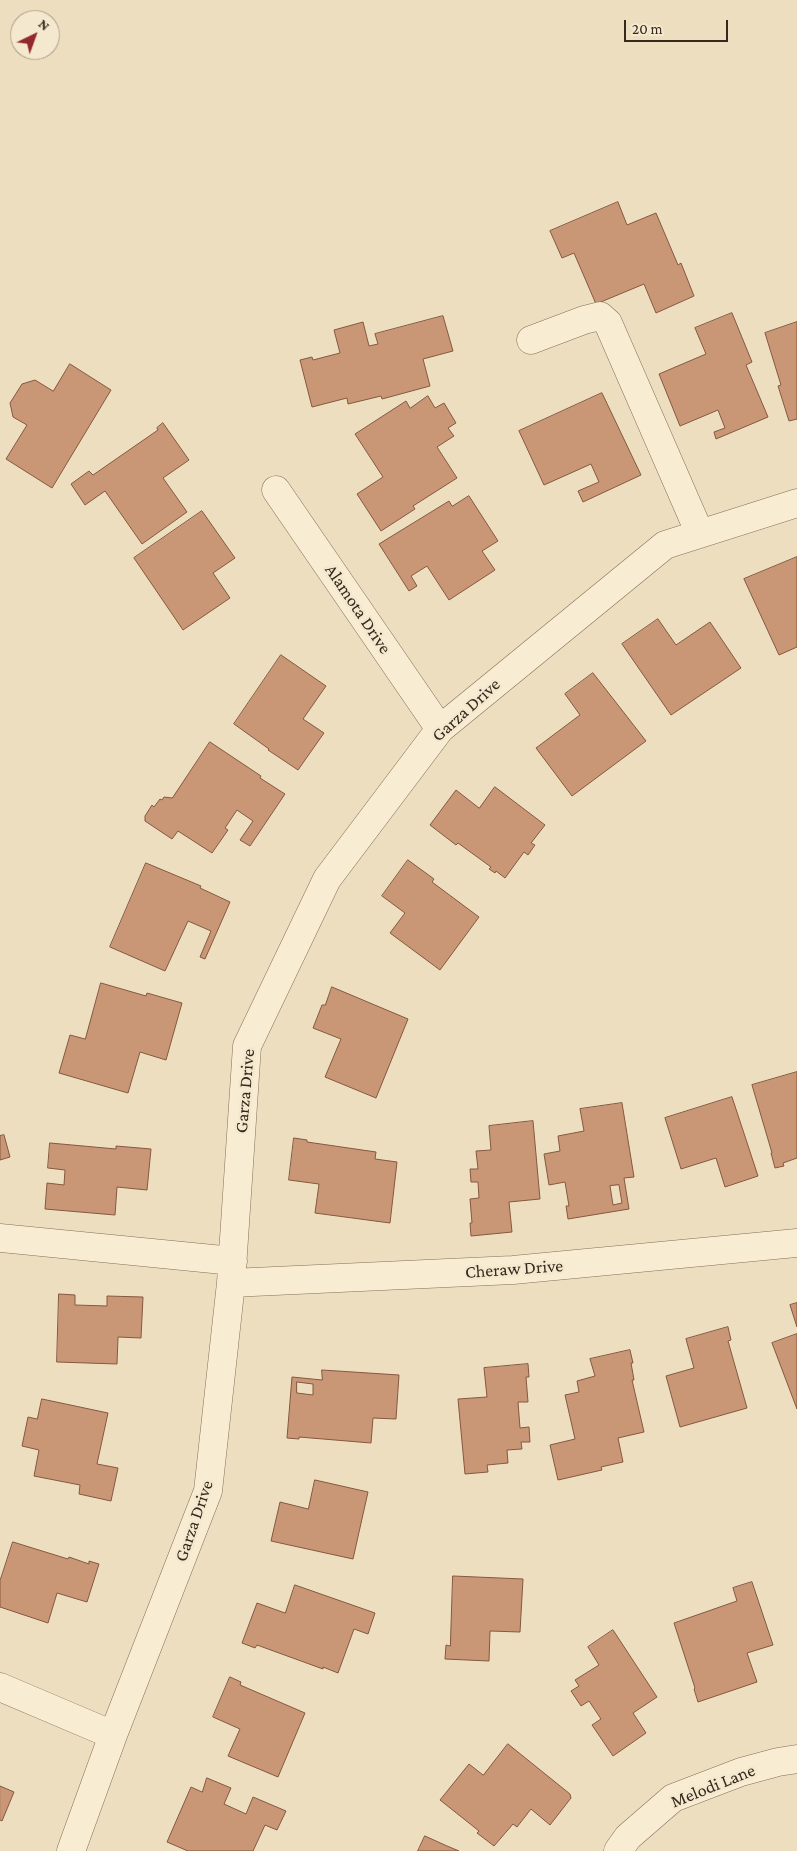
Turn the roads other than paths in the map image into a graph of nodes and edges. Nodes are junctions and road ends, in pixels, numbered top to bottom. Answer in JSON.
{"nodes":[{"id":1,"x":530,"y":340,"type":"dead end"},
{"id":2,"x":276,"y":490,"type":"dead end"},
{"id":3,"x":797,"y":503,"type":"edge"},
{"id":4,"x":700,"y":534,"type":"junction"},
{"id":5,"x":440,"y":729,"type":"junction"},
{"id":6,"x":0,"y":1238,"type":"edge"},
{"id":7,"x":797,"y":1243,"type":"edge"},
{"id":8,"x":232,"y":1272,"type":"junction"},
{"id":9,"x":0,"y":1687,"type":"edge"},
{"id":10,"x":113,"y":1735,"type":"junction"},
{"id":11,"x":797,"y":1759,"type":"edge"},
{"id":12,"x":71,"y":1851,"type":"edge"},
{"id":13,"x":618,"y":1851,"type":"edge"}],
"edges":[{"from":1,"to":4,"type":"street"},
{"from":2,"to":5,"type":"street","name":"Alamota Drive"},
{"from":3,"to":4,"type":"street","name":"Garza Drive"},
{"from":4,"to":5,"type":"street","name":"Garza Drive"},
{"from":5,"to":8,"type":"street","name":"Garza Drive"},
{"from":6,"to":8,"type":"street","name":"Cheraw Drive"},
{"from":7,"to":8,"type":"street","name":"Cheraw Drive"},
{"from":8,"to":10,"type":"street","name":"Garza Drive"},
{"from":9,"to":10,"type":"street"},
{"from":10,"to":12,"type":"street","name":"Garza Drive"},
{"from":11,"to":13,"type":"street","name":"Melodi Lane"}]}
